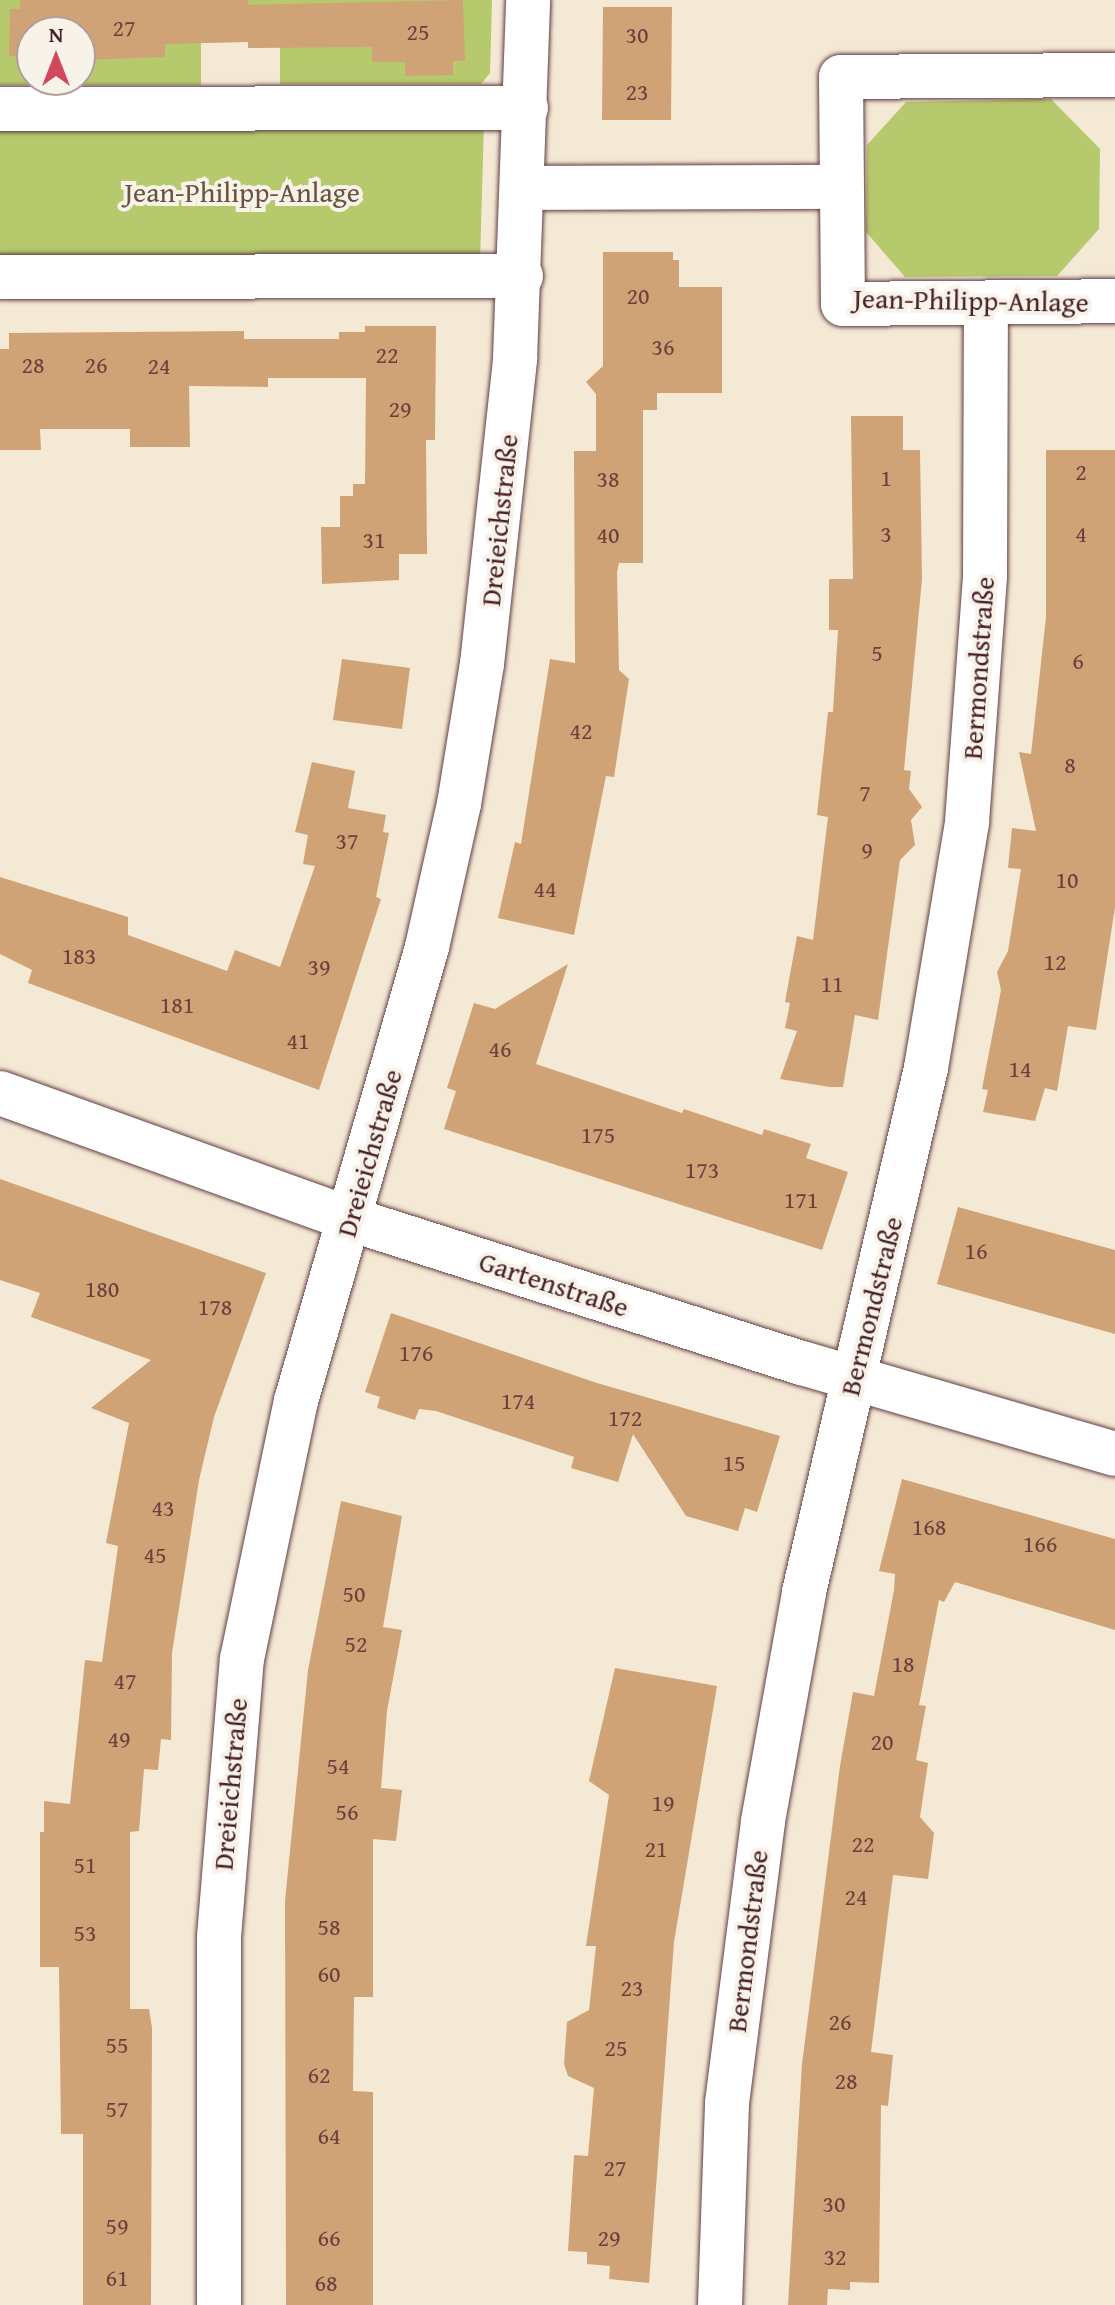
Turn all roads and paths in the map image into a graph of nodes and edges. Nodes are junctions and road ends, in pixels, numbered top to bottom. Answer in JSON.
{"nodes":[{"id":1,"x":528,"y":0,"type":"edge"},
{"id":2,"x":1115,"y":75,"type":"edge"},
{"id":3,"x":526,"y":108,"type":"junction"},
{"id":4,"x":0,"y":109,"type":"edge"},
{"id":5,"x":841,"y":187,"type":"junction"},
{"id":6,"x":525,"y":188,"type":"junction"},
{"id":7,"x":521,"y":276,"type":"junction"},
{"id":8,"x":0,"y":277,"type":"edge"},
{"id":9,"x":1115,"y":301,"type":"edge"},
{"id":10,"x":986,"y":303,"type":"junction"},
{"id":11,"x":0,"y":1093,"type":"edge"},
{"id":12,"x":350,"y":1219,"type":"junction"},
{"id":13,"x":852,"y":1378,"type":"junction"},
{"id":14,"x":1115,"y":1454,"type":"edge"},
{"id":15,"x":219,"y":2305,"type":"edge"},
{"id":16,"x":720,"y":2305,"type":"edge"}],
"edges":[{"from":1,"to":3,"type":"street","name":"Dreieichstraße"},
{"from":2,"to":5,"type":"street","name":"Jean-Philipp-Anlage"},
{"from":3,"to":4,"type":"street"},
{"from":3,"to":6,"type":"street","name":"Dreieichstraße"},
{"from":5,"to":6,"type":"street"},
{"from":5,"to":10,"type":"street","name":"Jean-Philipp-Anlage"},
{"from":6,"to":7,"type":"street","name":"Dreieichstraße"},
{"from":7,"to":8,"type":"street"},
{"from":7,"to":12,"type":"street","name":"Dreieichstraße"},
{"from":9,"to":10,"type":"street","name":"Jean-Philipp-Anlage"},
{"from":10,"to":13,"type":"street","name":"Bermondstraße"},
{"from":11,"to":12,"type":"street","name":"Gartenstraße"},
{"from":12,"to":13,"type":"street","name":"Gartenstraße"},
{"from":12,"to":15,"type":"street","name":"Dreieichstraße"},
{"from":13,"to":14,"type":"street","name":"Gartenstraße"},
{"from":13,"to":16,"type":"street","name":"Bermondstraße"}]}
